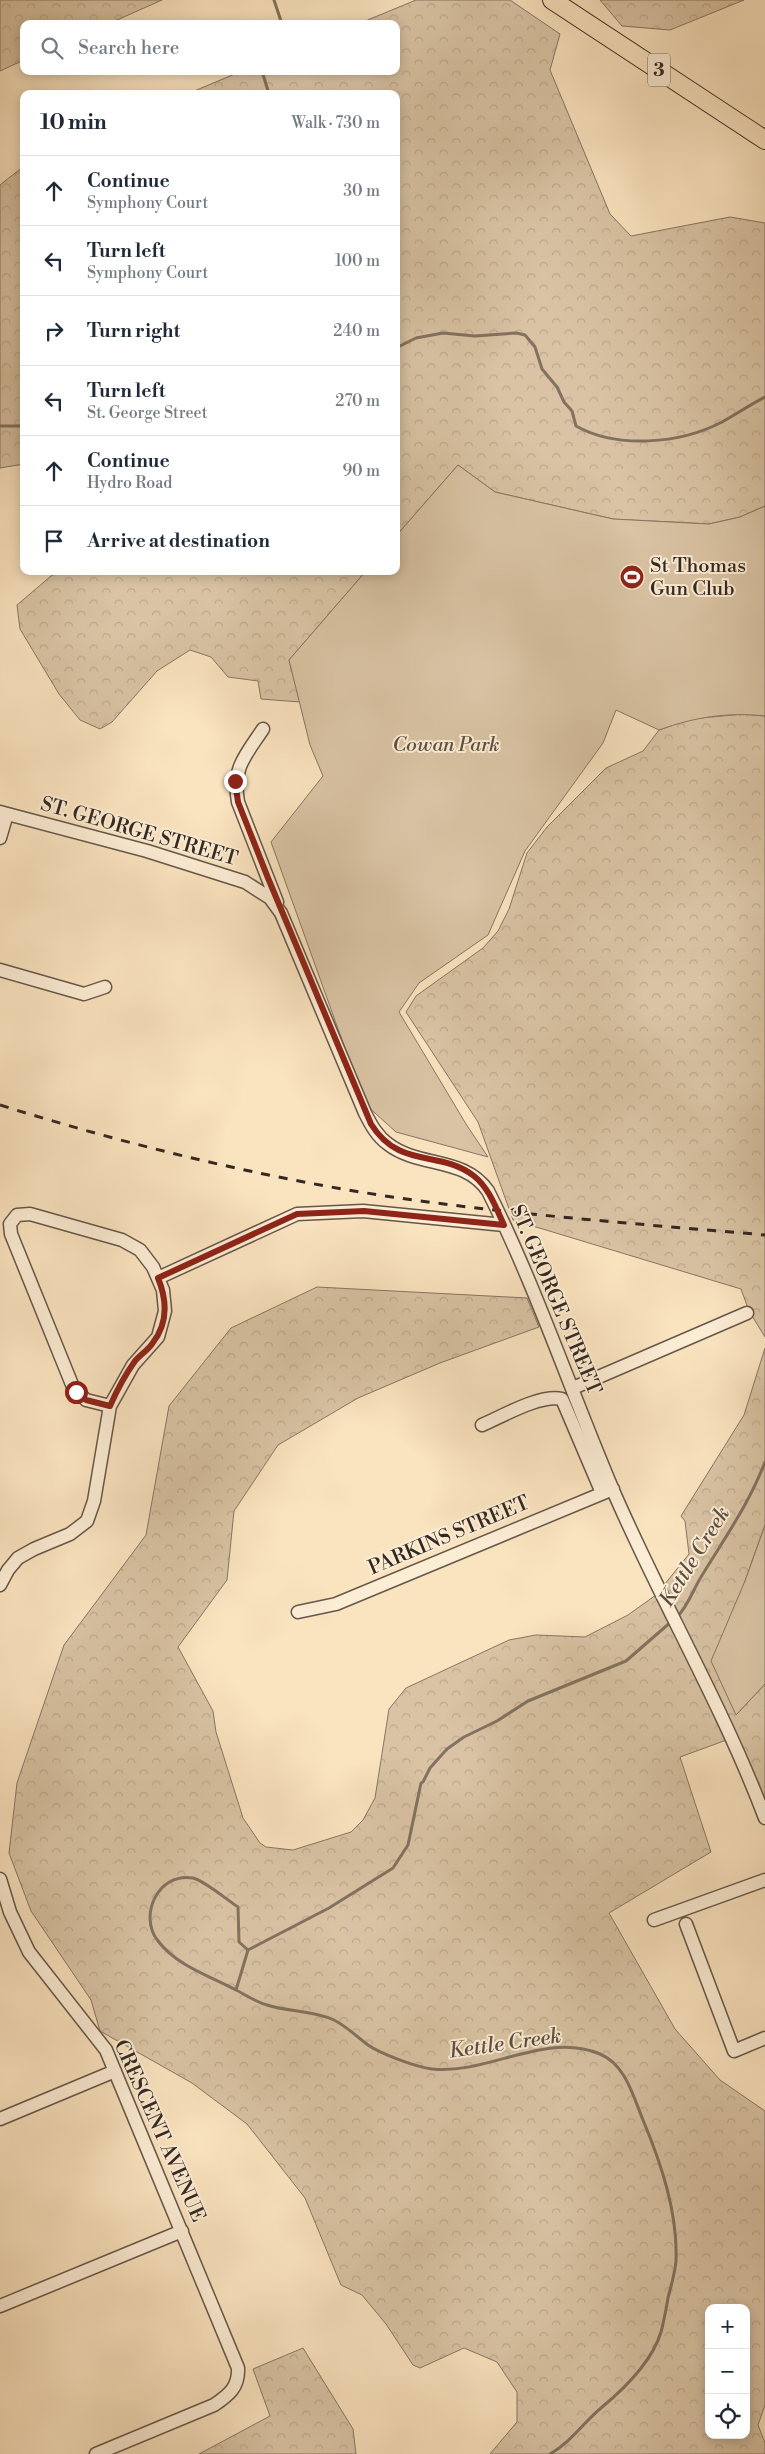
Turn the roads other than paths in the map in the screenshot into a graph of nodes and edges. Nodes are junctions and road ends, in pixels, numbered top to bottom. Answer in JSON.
{"nodes":[{"id":1,"x":552,"y":0,"type":"edge"},
{"id":2,"x":765,"y":140,"type":"edge"},
{"id":3,"x":263,"y":729,"type":"dead end"},
{"id":4,"x":4,"y":813,"type":"edge"},
{"id":5,"x":0,"y":838,"type":"edge"},
{"id":6,"x":282,"y":913,"type":"junction"},
{"id":7,"x":0,"y":970,"type":"edge"},
{"id":8,"x":105,"y":987,"type":"dead end"},
{"id":9,"x":504,"y":1225,"type":"junction"},
{"id":10,"x":158,"y":1278,"type":"junction"},
{"id":11,"x":747,"y":1313,"type":"dead end"},
{"id":12,"x":573,"y":1388,"type":"junction"},
{"id":13,"x":110,"y":1406,"type":"junction"},
{"id":14,"x":482,"y":1425,"type":"dead end"},
{"id":15,"x":608,"y":1491,"type":"junction"},
{"id":16,"x":0,"y":1585,"type":"edge"},
{"id":17,"x":298,"y":1612,"type":"dead end"},
{"id":18,"x":765,"y":1818,"type":"edge"},
{"id":19,"x":0,"y":1879,"type":"edge"},
{"id":20,"x":765,"y":1880,"type":"edge"},
{"id":21,"x":654,"y":1920,"type":"dead end"},
{"id":22,"x":686,"y":1924,"type":"dead end"},
{"id":23,"x":765,"y":2038,"type":"edge"},
{"id":24,"x":115,"y":2071,"type":"junction"},
{"id":25,"x":0,"y":2119,"type":"edge"},
{"id":26,"x":182,"y":2231,"type":"junction"},
{"id":27,"x":0,"y":2306,"type":"edge"},
{"id":28,"x":96,"y":2454,"type":"edge"}],
"edges":[{"from":1,"to":2,"type":"highway","number":"3"},
{"from":3,"to":6,"type":"street"},
{"from":4,"to":5,"type":"street"},
{"from":4,"to":6,"type":"street","name":"ST. GEORGE STREET"},
{"from":6,"to":9,"type":"street","name":"ST. GEORGE STREET"},
{"from":7,"to":8,"type":"street"},
{"from":9,"to":10,"type":"street"},
{"from":9,"to":12,"type":"street","name":"ST. GEORGE STREET"},
{"from":10,"to":13,"type":"street"},
{"from":10,"to":13,"type":"street"},
{"from":11,"to":12,"type":"street"},
{"from":12,"to":15,"type":"street","name":"ST. GEORGE STREET"},
{"from":13,"to":16,"type":"street"},
{"from":14,"to":15,"type":"street"},
{"from":15,"to":17,"type":"street","name":"PARKINS STREET"},
{"from":15,"to":18,"type":"street","name":"ST. GEORGE STREET"},
{"from":19,"to":24,"type":"street","name":"CRESCENT AVENUE"},
{"from":20,"to":21,"type":"street"},
{"from":22,"to":23,"type":"street"},
{"from":24,"to":25,"type":"street"},
{"from":24,"to":26,"type":"street","name":"CRESCENT AVENUE"},
{"from":26,"to":27,"type":"street"},
{"from":26,"to":28,"type":"street","name":"CRESCENT AVENUE"}]}
